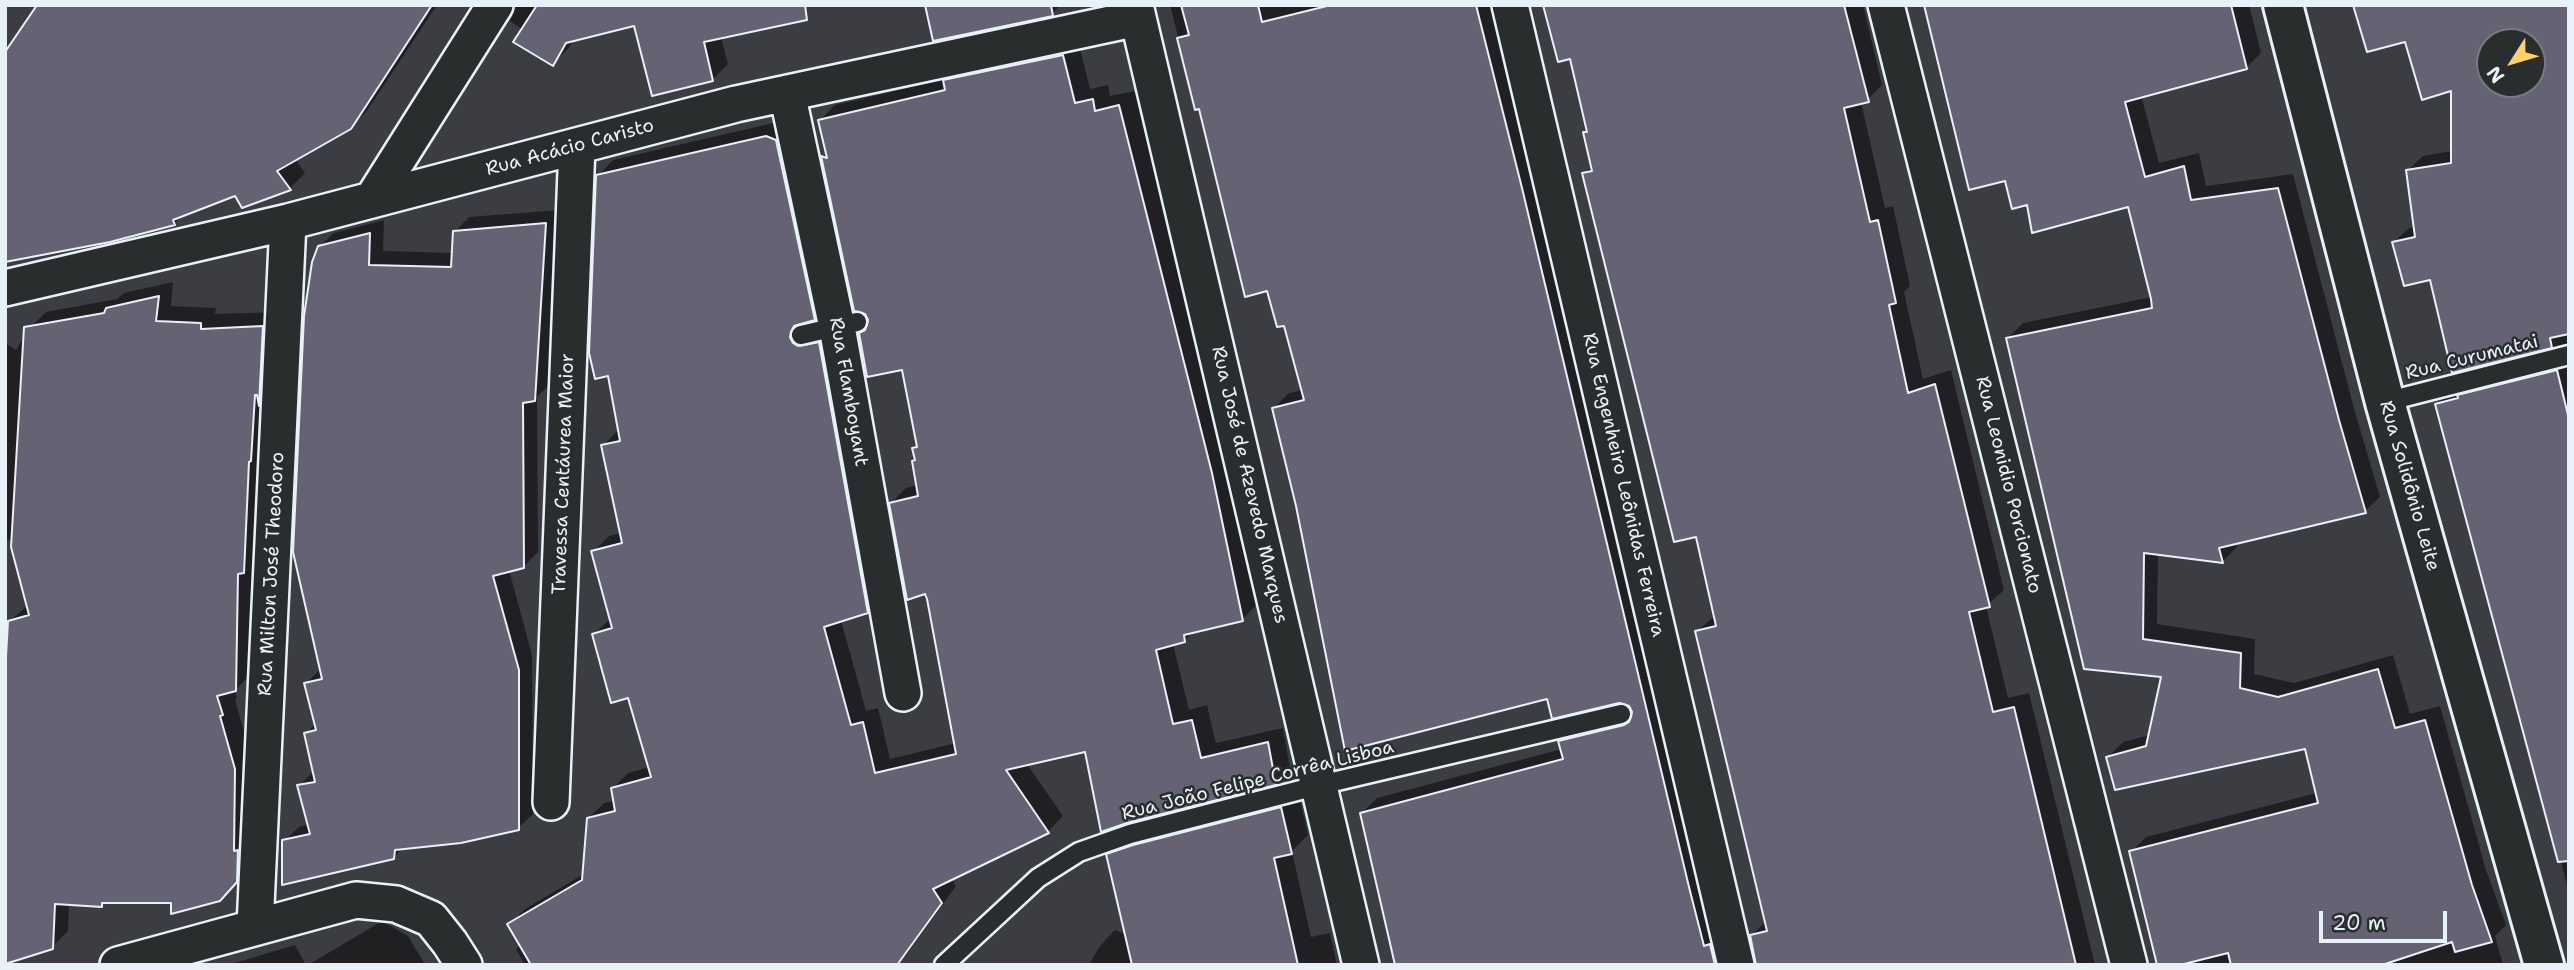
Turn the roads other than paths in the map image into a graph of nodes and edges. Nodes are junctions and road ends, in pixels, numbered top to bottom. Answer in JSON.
{"nodes":[{"id":1,"x":495,"y":5,"type":"edge"},
{"id":2,"x":1510,"y":5,"type":"edge"},
{"id":3,"x":1886,"y":5,"type":"edge"},
{"id":4,"x":2283,"y":5,"type":"edge"},
{"id":5,"x":1136,"y":12,"type":"edge"},
{"id":6,"x":787,"y":93,"type":"junction"},
{"id":7,"x":576,"y":146,"type":"junction"},
{"id":8,"x":372,"y":200,"type":"junction"},
{"id":9,"x":288,"y":222,"type":"junction"},
{"id":10,"x":5,"y":288,"type":"edge"},
{"id":11,"x":847,"y":325,"type":"junction"},
{"id":12,"x":802,"y":335,"type":"dead end"},
{"id":13,"x":2569,"y":355,"type":"edge"},
{"id":14,"x":2385,"y":402,"type":"junction"},
{"id":15,"x":903,"y":692,"type":"dead end"},
{"id":16,"x":1621,"y":714,"type":"dead end"},
{"id":17,"x":1320,"y":785,"type":"junction"},
{"id":18,"x":551,"y":802,"type":"dead end"},
{"id":19,"x":255,"y":927,"type":"junction"},
{"id":20,"x":118,"y":965,"type":"edge"},
{"id":21,"x":464,"y":965,"type":"edge"},
{"id":22,"x":944,"y":965,"type":"edge"},
{"id":23,"x":1361,"y":965,"type":"edge"},
{"id":24,"x":1736,"y":965,"type":"edge"},
{"id":25,"x":2129,"y":965,"type":"edge"},
{"id":26,"x":2544,"y":965,"type":"edge"}],
"edges":[{"from":1,"to":8,"type":"street"},
{"from":2,"to":24,"type":"street","name":"Rua Engenheiro Leônidas Ferreira"},
{"from":3,"to":25,"type":"street","name":"Rua Leonidio Porcionato"},
{"from":4,"to":14,"type":"main road","name":"Rua Solidônio Leite"},
{"from":5,"to":6,"type":"street","name":"Rua Acácio Caristo"},
{"from":5,"to":17,"type":"street","name":"Rua José de Azevedo Marques"},
{"from":6,"to":7,"type":"street","name":"Rua Acácio Caristo"},
{"from":6,"to":11,"type":"street","name":"Rua Flamboyant"},
{"from":7,"to":8,"type":"street","name":"Rua Acácio Caristo"},
{"from":7,"to":18,"type":"street","name":"Travessa Centáurea Maior"},
{"from":8,"to":9,"type":"street","name":"Rua Acácio Caristo"},
{"from":9,"to":10,"type":"street","name":"Rua Acácio Caristo"},
{"from":9,"to":19,"type":"street","name":"Rua Milton José Theodoro"},
{"from":11,"to":12,"type":"lane"},
{"from":11,"to":15,"type":"street","name":"Rua Flamboyant"},
{"from":13,"to":14,"type":"lane","name":"Rua Curumatai"},
{"from":14,"to":26,"type":"main road","name":"Rua Solidônio Leite"},
{"from":16,"to":17,"type":"lane","name":"Rua João Felipe Corrêa Lisboa"},
{"from":17,"to":22,"type":"lane","name":"Rua João Felipe Corrêa Lisboa"},
{"from":17,"to":23,"type":"street","name":"Rua José de Azevedo Marques"},
{"from":19,"to":20,"type":"street"},
{"from":19,"to":21,"type":"street"}]}
